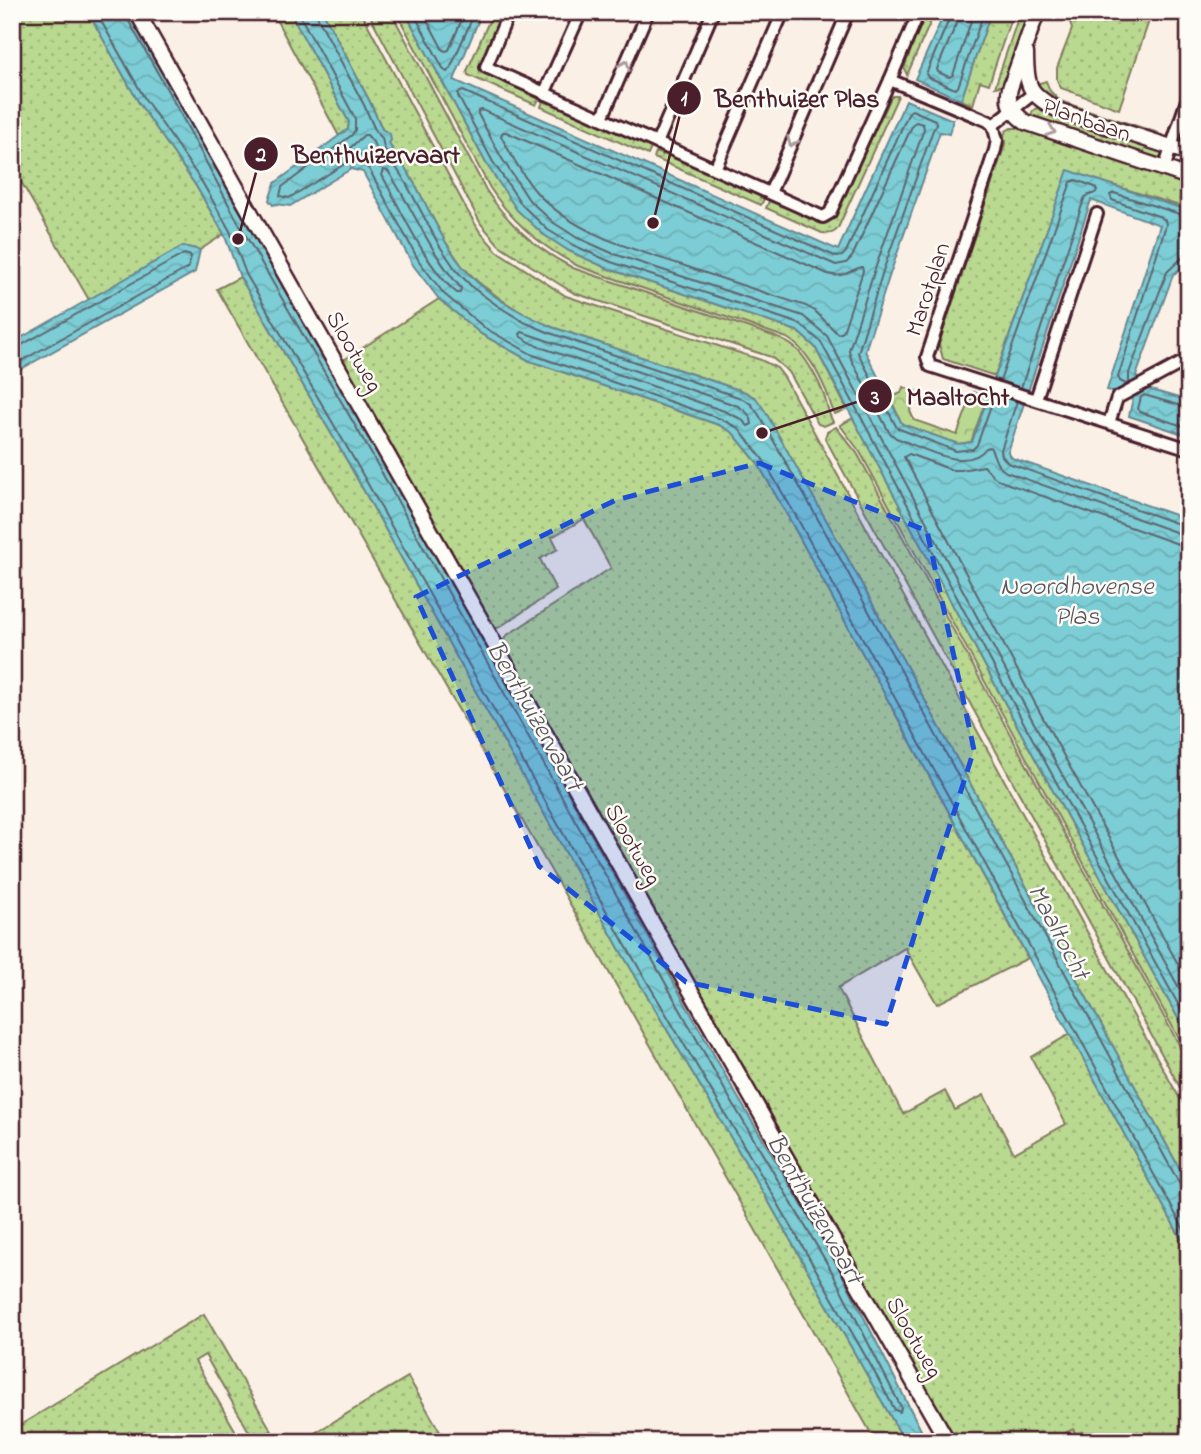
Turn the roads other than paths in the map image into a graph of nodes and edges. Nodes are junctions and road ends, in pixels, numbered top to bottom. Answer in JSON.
{"nodes":[{"id":1,"x":137,"y":12,"type":"edge"},
{"id":2,"x":509,"y":12,"type":"edge"},
{"id":3,"x":581,"y":12,"type":"edge"},
{"id":4,"x":648,"y":12,"type":"edge"},
{"id":5,"x":713,"y":12,"type":"edge"},
{"id":6,"x":783,"y":12,"type":"edge"},
{"id":7,"x":848,"y":12,"type":"edge"},
{"id":8,"x":919,"y":12,"type":"edge"},
{"id":9,"x":1037,"y":12,"type":"edge"},
{"id":10,"x":1027,"y":42,"type":"junction"},
{"id":11,"x":890,"y":80,"type":"junction"},
{"id":12,"x":1034,"y":93,"type":"junction"},
{"id":13,"x":544,"y":94,"type":"junction"},
{"id":14,"x":1189,"y":94,"type":"edge"},
{"id":15,"x":1011,"y":110,"type":"junction"},
{"id":16,"x":602,"y":118,"type":"junction"},
{"id":17,"x":993,"y":125,"type":"junction"},
{"id":18,"x":657,"y":143,"type":"junction"},
{"id":19,"x":1171,"y":147,"type":"junction"},
{"id":20,"x":1189,"y":153,"type":"edge"},
{"id":21,"x":715,"y":169,"type":"junction"},
{"id":22,"x":1164,"y":169,"type":"junction"},
{"id":23,"x":1189,"y":177,"type":"edge"},
{"id":24,"x":770,"y":193,"type":"junction"},
{"id":25,"x":1097,"y":214,"type":"dead end"},
{"id":26,"x":1189,"y":359,"type":"edge"},
{"id":27,"x":1034,"y":398,"type":"junction"},
{"id":28,"x":1109,"y":423,"type":"junction"},
{"id":29,"x":1189,"y":449,"type":"edge"},
{"id":30,"x":948,"y":1442,"type":"edge"}],
"edges":[{"from":1,"to":30,"type":"street","name":"Slootweg"},
{"from":2,"to":13,"type":"street"},
{"from":3,"to":13,"type":"street"},
{"from":16,"to":4,"type":"street","one_way":true},
{"from":5,"to":18,"type":"street"},
{"from":6,"to":21,"type":"street"},
{"from":7,"to":24,"type":"street","one_way":true},
{"from":8,"to":11,"type":"street"},
{"from":9,"to":10,"type":"street"},
{"from":10,"to":12,"type":"street","name":"Planbaan"},
{"from":10,"to":15,"type":"street","name":"Planbaan"},
{"from":11,"to":17,"type":"street"},
{"from":11,"to":24,"type":"street"},
{"from":12,"to":15,"type":"street"},
{"from":12,"to":19,"type":"street","name":"Planbaan"},
{"from":13,"to":16,"type":"street"},
{"from":14,"to":19,"type":"street"},
{"from":15,"to":17,"type":"street"},
{"from":15,"to":22,"type":"street","name":"Planbaan","one_way":true},
{"from":16,"to":18,"type":"street"},
{"from":17,"to":27,"type":"street","name":"Marotplan"},
{"from":18,"to":21,"type":"street"},
{"from":19,"to":20,"type":"street","name":"Planbaan"},
{"from":19,"to":22,"type":"street"},
{"from":21,"to":24,"type":"street"},
{"from":22,"to":23,"type":"street","name":"Planbaan"},
{"from":25,"to":27,"type":"street"},
{"from":26,"to":28,"type":"street"},
{"from":27,"to":28,"type":"street","name":"Marotplan"},
{"from":28,"to":29,"type":"street","name":"Marotplan"}]}
